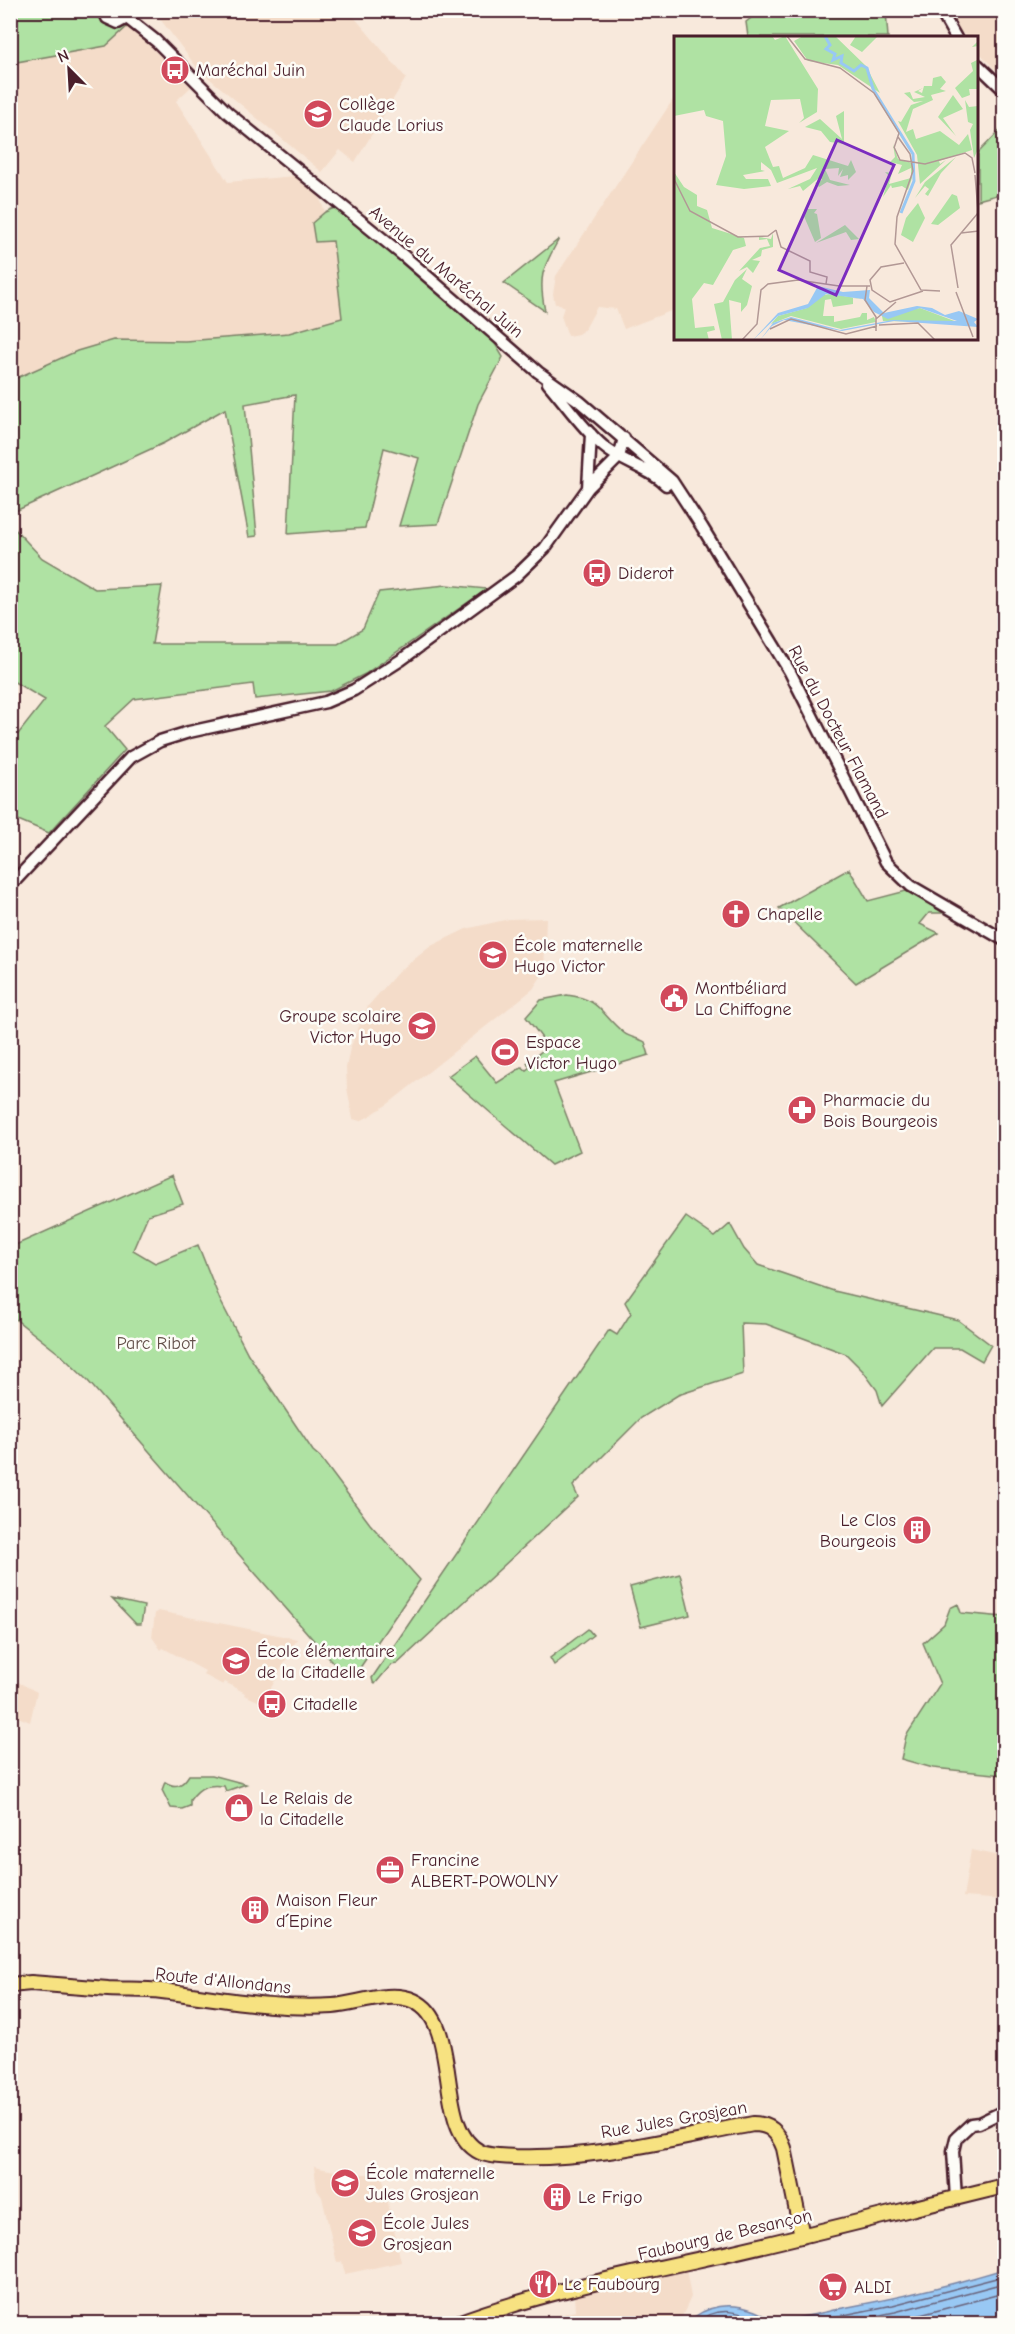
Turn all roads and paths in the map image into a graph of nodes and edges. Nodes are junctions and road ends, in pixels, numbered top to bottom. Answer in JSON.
{"nodes":[{"id":1,"x":105,"y":10,"type":"edge"},
{"id":2,"x":940,"y":10,"type":"edge"},
{"id":3,"x":129,"y":14,"type":"edge"},
{"id":4,"x":955,"y":36,"type":"edge"},
{"id":5,"x":979,"y":66,"type":"edge"},
{"id":6,"x":1005,"y":90,"type":"edge"},
{"id":7,"x":538,"y":372,"type":"junction"},
{"id":8,"x":610,"y":427,"type":"junction"},
{"id":9,"x":591,"y":434,"type":"junction"},
{"id":10,"x":624,"y":438,"type":"junction"},
{"id":11,"x":619,"y":458,"type":"junction"},
{"id":12,"x":588,"y":488,"type":"junction"},
{"id":13,"x":688,"y":506,"type":"junction"},
{"id":14,"x":10,"y":885,"type":"edge"},
{"id":15,"x":1000,"y":938,"type":"edge"},
{"id":16,"x":10,"y":1985,"type":"edge"},
{"id":17,"x":1005,"y":2111,"type":"edge"},
{"id":18,"x":539,"y":2158,"type":"joint"},
{"id":19,"x":1005,"y":2186,"type":"edge"},
{"id":20,"x":956,"y":2198,"type":"junction"},
{"id":21,"x":802,"y":2236,"type":"junction"},
{"id":22,"x":455,"y":2324,"type":"edge"}],
"edges":[{"from":1,"to":3,"type":"street"},
{"from":2,"to":4,"type":"street"},
{"from":3,"to":7,"type":"street","name":"Avenue du Maréchal Juin"},
{"from":5,"to":6,"type":"street"},
{"from":7,"to":8,"type":"street","name":"Avenue du Maréchal Juin"},
{"from":7,"to":9,"type":"street","name":"Avenue du Maréchal Juin"},
{"from":8,"to":9,"type":"street"},
{"from":8,"to":10,"type":"street","name":"Avenue du Maréchal Juin"},
{"from":9,"to":11,"type":"street","name":"Avenue du Maréchal Juin"},
{"from":9,"to":12,"type":"street"},
{"from":10,"to":11,"type":"street"},
{"from":10,"to":13,"type":"street","name":"Avenue du Maréchal Juin"},
{"from":11,"to":12,"type":"street"},
{"from":11,"to":13,"type":"street","name":"Avenue du Maréchal Juin"},
{"from":12,"to":14,"type":"street"},
{"from":13,"to":15,"type":"street","name":"Rue du Docteur Flamand"},
{"from":16,"to":18,"type":"main road","name":"Route d'Allondans"},
{"from":17,"to":20,"type":"street"},
{"from":18,"to":21,"type":"main road","name":"Rue Jules Grosjean"},
{"from":19,"to":20,"type":"main road","name":"Faubourg de Besançon"},
{"from":20,"to":21,"type":"main road","name":"Faubourg de Besançon"},
{"from":21,"to":22,"type":"main road","name":"Faubourg de Besançon"}]}
